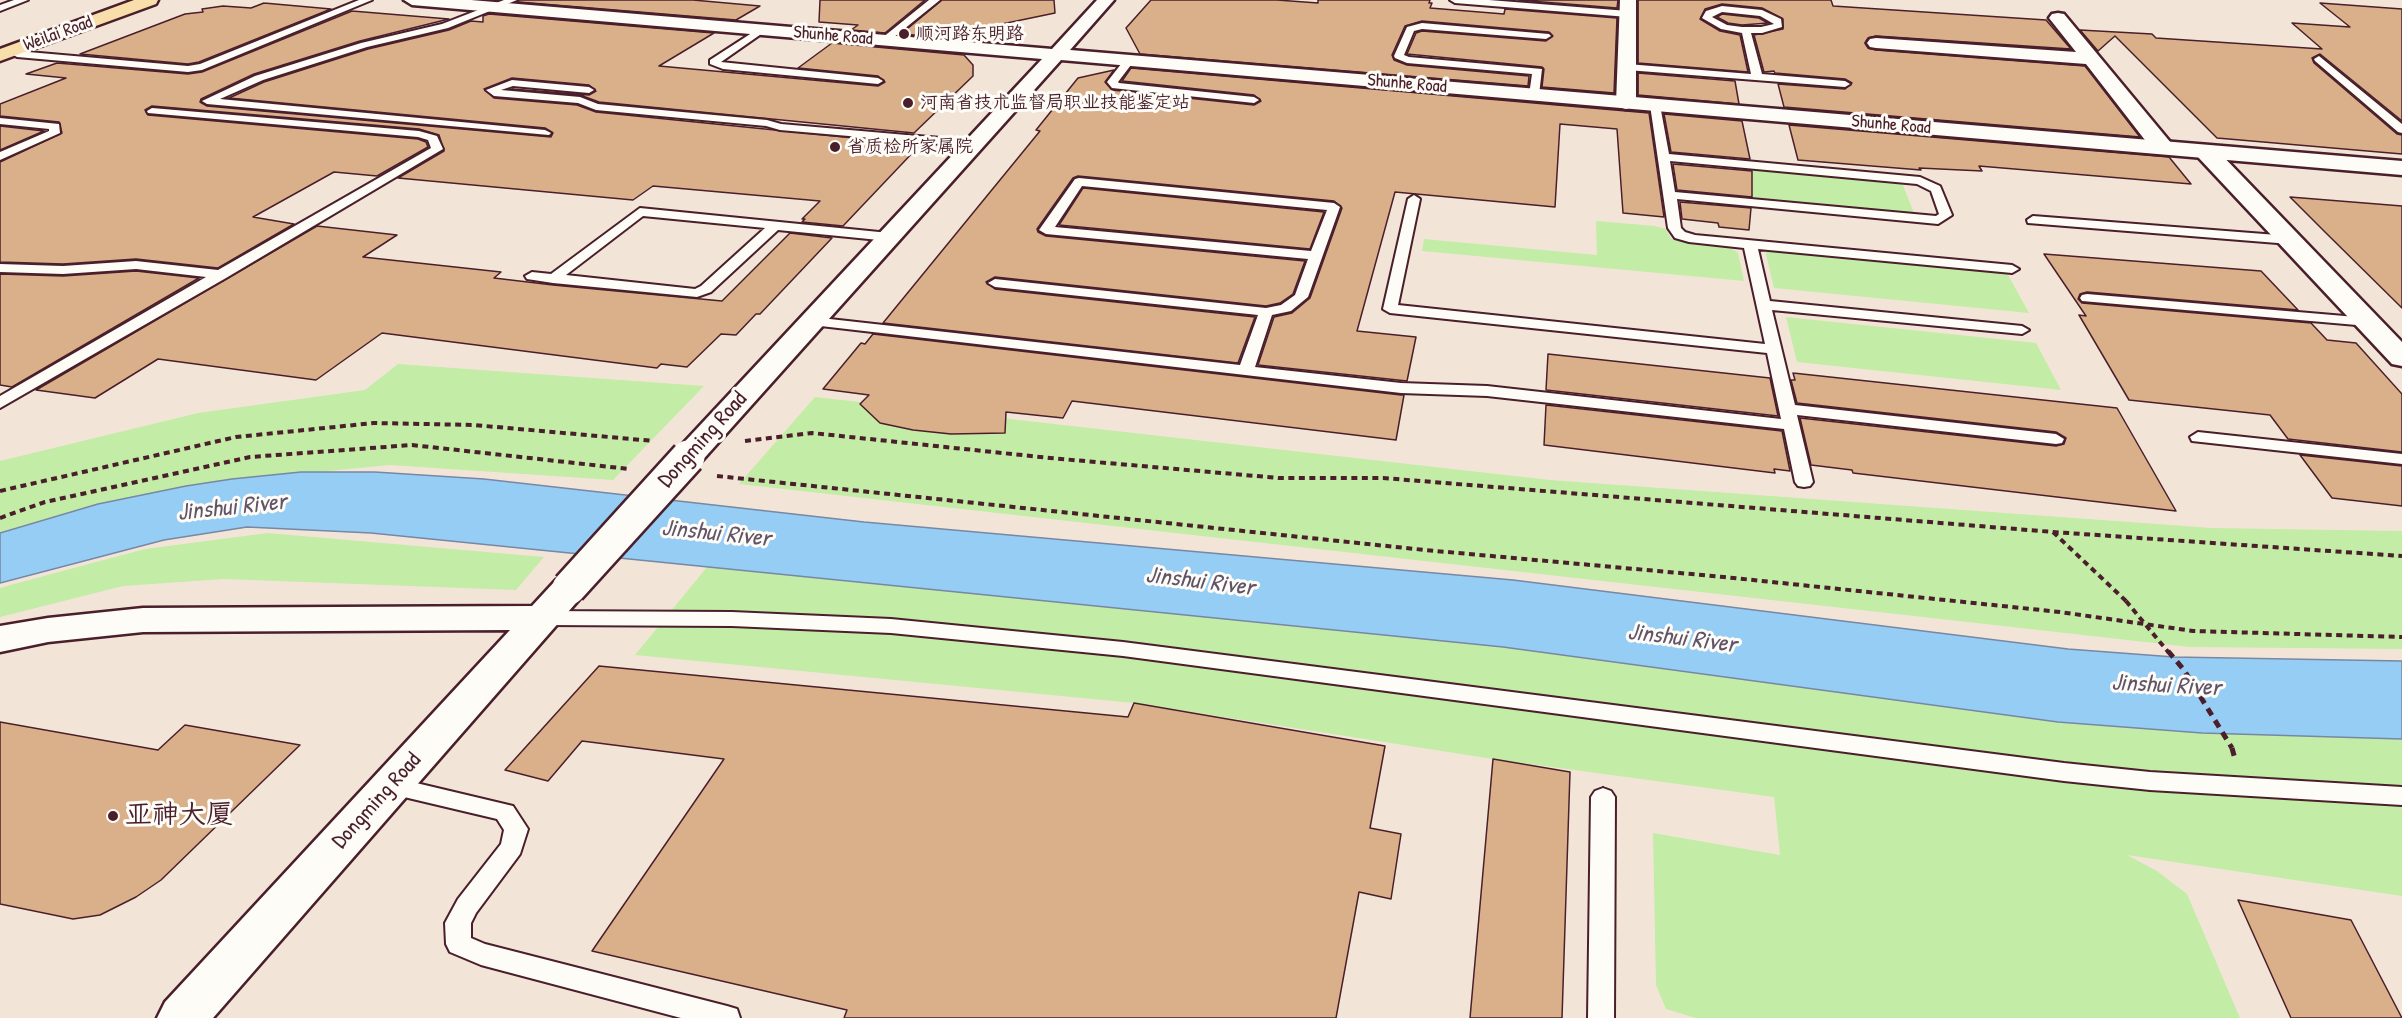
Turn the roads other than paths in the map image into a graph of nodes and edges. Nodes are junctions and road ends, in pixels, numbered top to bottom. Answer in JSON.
{"nodes":[{"id":1,"x":23,"y":0,"type":"edge"},
{"id":2,"x":112,"y":0,"type":"edge"},
{"id":3,"x":150,"y":0,"type":"edge"},
{"id":4,"x":367,"y":0,"type":"edge"},
{"id":5,"x":412,"y":0,"type":"edge"},
{"id":6,"x":935,"y":0,"type":"edge"},
{"id":7,"x":1106,"y":0,"type":"edge"},
{"id":8,"x":1455,"y":0,"type":"edge"},
{"id":9,"x":504,"y":4,"type":"edge"},
{"id":10,"x":1628,"y":7,"type":"edge"},
{"id":11,"x":0,"y":8,"type":"edge"},
{"id":12,"x":2058,"y":18,"type":"dead end"},
{"id":13,"x":761,"y":30,"type":"junction"},
{"id":14,"x":1746,"y":30,"type":"junction"},
{"id":15,"x":1546,"y":36,"type":"dead end"},
{"id":16,"x":0,"y":40,"type":"edge"},
{"id":17,"x":885,"y":40,"type":"junction"},
{"id":18,"x":1876,"y":43,"type":"dead end"},
{"id":19,"x":16,"y":51,"type":"edge"},
{"id":20,"x":1056,"y":55,"type":"junction"},
{"id":21,"x":2091,"y":59,"type":"junction"},
{"id":22,"x":2319,"y":59,"type":"dead end"},
{"id":23,"x":1129,"y":61,"type":"junction"},
{"id":24,"x":0,"y":65,"type":"edge"},
{"id":25,"x":1627,"y":67,"type":"junction"},
{"id":26,"x":1757,"y":77,"type":"junction"},
{"id":27,"x":878,"y":81,"type":"dead end"},
{"id":28,"x":1845,"y":84,"type":"dead end"},
{"id":29,"x":1534,"y":95,"type":"junction"},
{"id":30,"x":567,"y":99,"type":"junction"},
{"id":31,"x":1254,"y":100,"type":"dead end"},
{"id":32,"x":1626,"y":103,"type":"junction"},
{"id":33,"x":1655,"y":105,"type":"junction"},
{"id":34,"x":152,"y":111,"type":"dead end"},
{"id":35,"x":0,"y":121,"type":"edge"},
{"id":36,"x":2402,"y":130,"type":"edge"},
{"id":37,"x":545,"y":133,"type":"dead end"},
{"id":38,"x":975,"y":144,"type":"junction"},
{"id":39,"x":2163,"y":148,"type":"junction"},
{"id":40,"x":2206,"y":152,"type":"junction"},
{"id":41,"x":0,"y":156,"type":"edge"},
{"id":42,"x":1664,"y":156,"type":"junction"},
{"id":43,"x":2402,"y":168,"type":"edge"},
{"id":44,"x":1670,"y":195,"type":"junction"},
{"id":45,"x":1414,"y":199,"type":"dead end"},
{"id":46,"x":2032,"y":220,"type":"dead end"},
{"id":47,"x":775,"y":226,"type":"junction"},
{"id":48,"x":889,"y":237,"type":"junction"},
{"id":49,"x":2290,"y":240,"type":"junction"},
{"id":50,"x":1749,"y":244,"type":"junction"},
{"id":51,"x":1316,"y":256,"type":"junction"},
{"id":52,"x":0,"y":268,"type":"edge"},
{"id":53,"x":2012,"y":269,"type":"dead end"},
{"id":54,"x":221,"y":275,"type":"junction"},
{"id":55,"x":532,"y":276,"type":"dead end"},
{"id":56,"x":553,"y":279,"type":"junction"},
{"id":57,"x":995,"y":283,"type":"dead end"},
{"id":58,"x":2087,"y":298,"type":"dead end"},
{"id":59,"x":1764,"y":305,"type":"junction"},
{"id":60,"x":1266,"y":312,"type":"junction"},
{"id":61,"x":812,"y":321,"type":"junction"},
{"id":62,"x":2368,"y":322,"type":"junction"},
{"id":63,"x":2022,"y":330,"type":"dead end"},
{"id":64,"x":1774,"y":349,"type":"junction"},
{"id":65,"x":2402,"y":358,"type":"edge"},
{"id":66,"x":1246,"y":370,"type":"junction"},
{"id":67,"x":0,"y":403,"type":"edge"},
{"id":68,"x":1790,"y":417,"type":"junction"},
{"id":69,"x":2198,"y":437,"type":"dead end"},
{"id":70,"x":2056,"y":439,"type":"dead end"},
{"id":71,"x":2402,"y":459,"type":"edge"},
{"id":72,"x":1804,"y":482,"type":"dead end"},
{"id":73,"x":556,"y":603,"type":"junction"},
{"id":74,"x":0,"y":639,"type":"edge"},
{"id":75,"x":391,"y":786,"type":"junction"},
{"id":76,"x":2402,"y":796,"type":"edge"},
{"id":77,"x":1603,"y":797,"type":"dead end"},
{"id":78,"x":182,"y":1018,"type":"edge"},
{"id":79,"x":728,"y":1018,"type":"edge"},
{"id":80,"x":1601,"y":1018,"type":"edge"}],
"edges":[{"from":1,"to":11,"type":"lane"},
{"from":2,"to":16,"type":"main road","name":"Weilai Road"},
{"from":3,"to":19,"type":"main road","name":"Weilai Road"},
{"from":4,"to":19,"type":"lane"},
{"from":5,"to":9,"type":"street","name":"Shunhe Road"},
{"from":6,"to":17,"type":"lane"},
{"from":7,"to":20,"type":"street","name":"Dongming Road"},
{"from":8,"to":10,"type":"lane"},
{"from":9,"to":13,"type":"street","name":"Shunhe Road"},
{"from":9,"to":37,"type":"lane"},
{"from":10,"to":25,"type":"street"},
{"from":12,"to":21,"type":"street"},
{"from":13,"to":17,"type":"street","name":"Shunhe Road"},
{"from":13,"to":27,"type":"lane"},
{"from":14,"to":14,"type":"lane"},
{"from":14,"to":26,"type":"lane"},
{"from":15,"to":29,"type":"lane"},
{"from":17,"to":20,"type":"street","name":"Shunhe Road"},
{"from":18,"to":21,"type":"street"},
{"from":19,"to":24,"type":"main road","name":"Weilai Road"},
{"from":20,"to":23,"type":"street","name":"Shunhe Road"},
{"from":20,"to":38,"type":"street","name":"Dongming Road"},
{"from":21,"to":39,"type":"street"},
{"from":22,"to":36,"type":"lane"},
{"from":23,"to":29,"type":"street","name":"Shunhe Road"},
{"from":23,"to":31,"type":"lane"},
{"from":25,"to":26,"type":"lane"},
{"from":25,"to":32,"type":"street"},
{"from":26,"to":28,"type":"lane"},
{"from":29,"to":32,"type":"street","name":"Shunhe Road"},
{"from":30,"to":30,"type":"lane"},
{"from":30,"to":38,"type":"lane"},
{"from":32,"to":33,"type":"street","name":"Shunhe Road"},
{"from":33,"to":39,"type":"street","name":"Shunhe Road"},
{"from":33,"to":42,"type":"lane"},
{"from":34,"to":54,"type":"lane"},
{"from":35,"to":41,"type":"lane"},
{"from":38,"to":48,"type":"street","name":"Dongming Road"},
{"from":39,"to":40,"type":"street","name":"Shunhe Road"},
{"from":40,"to":43,"type":"street","name":"Shunhe Road"},
{"from":40,"to":49,"type":"street"},
{"from":42,"to":44,"type":"lane"},
{"from":42,"to":44,"type":"lane"},
{"from":44,"to":50,"type":"lane"},
{"from":45,"to":64,"type":"lane"},
{"from":46,"to":49,"type":"lane"},
{"from":47,"to":48,"type":"lane"},
{"from":47,"to":56,"type":"lane"},
{"from":47,"to":56,"type":"lane"},
{"from":48,"to":61,"type":"street","name":"Dongming Road"},
{"from":49,"to":62,"type":"street"},
{"from":50,"to":53,"type":"lane"},
{"from":50,"to":59,"type":"lane"},
{"from":51,"to":51,"type":"lane"},
{"from":51,"to":60,"type":"lane"},
{"from":52,"to":54,"type":"lane"},
{"from":54,"to":67,"type":"lane"},
{"from":55,"to":56,"type":"lane"},
{"from":57,"to":60,"type":"lane"},
{"from":58,"to":62,"type":"lane"},
{"from":59,"to":63,"type":"lane"},
{"from":59,"to":64,"type":"lane"},
{"from":60,"to":66,"type":"lane"},
{"from":61,"to":66,"type":"lane"},
{"from":61,"to":73,"type":"street","name":"Dongming Road","bridge":true},
{"from":62,"to":65,"type":"street"},
{"from":64,"to":68,"type":"lane"},
{"from":66,"to":68,"type":"lane"},
{"from":68,"to":70,"type":"lane"},
{"from":68,"to":72,"type":"lane"},
{"from":69,"to":71,"type":"lane"},
{"from":73,"to":74,"type":"street"},
{"from":73,"to":75,"type":"street","name":"Dongming Road"},
{"from":73,"to":76,"type":"lane"},
{"from":75,"to":78,"type":"street","name":"Dongming Road"},
{"from":75,"to":79,"type":"lane"},
{"from":77,"to":80,"type":"lane"}]}
